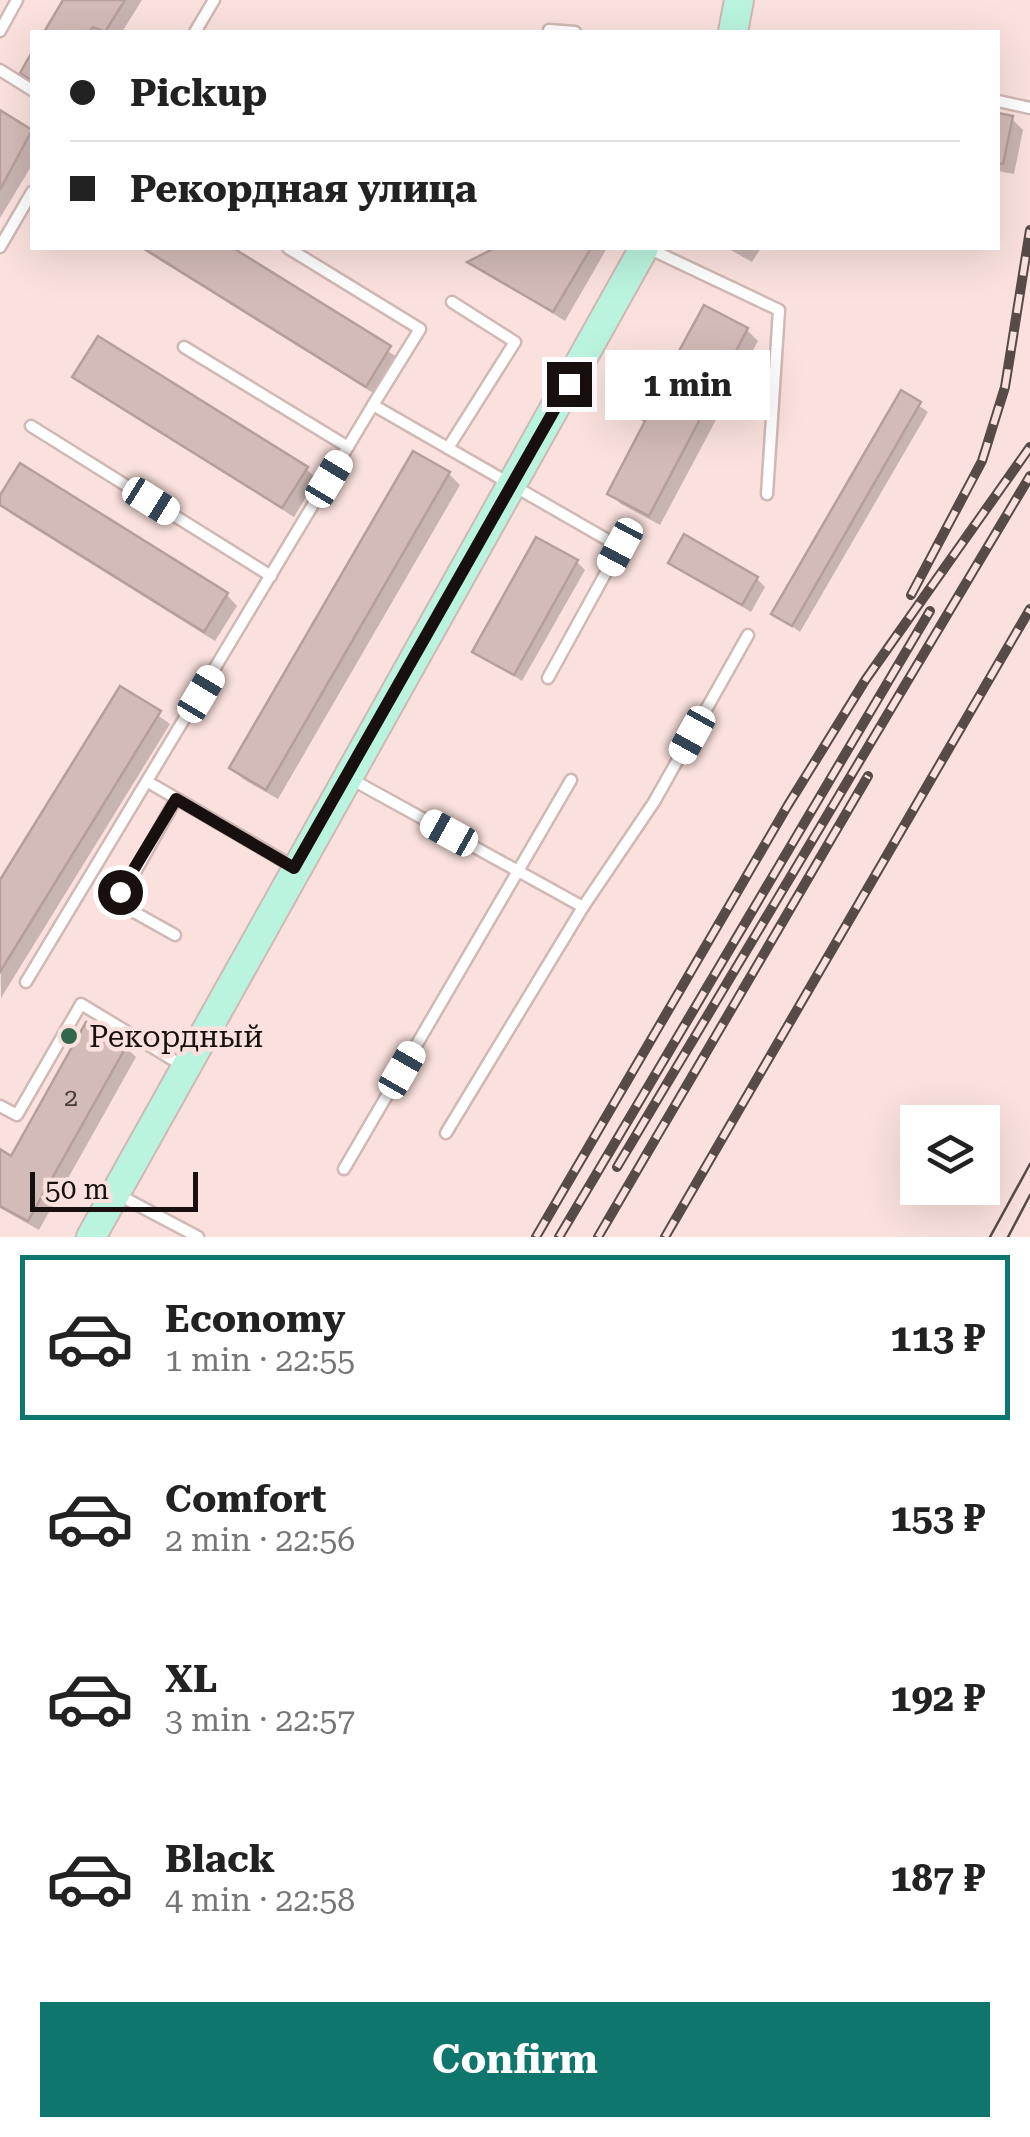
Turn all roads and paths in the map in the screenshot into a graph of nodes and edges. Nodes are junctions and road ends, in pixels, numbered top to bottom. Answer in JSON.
{"nodes":[{"id":1,"x":16,"y":0,"type":"edge"},
{"id":2,"x":214,"y":0,"type":"edge"},
{"id":3,"x":739,"y":0,"type":"edge"},
{"id":4,"x":5,"y":11,"type":"edge"},
{"id":5,"x":196,"y":30,"type":"edge"},
{"id":6,"x":733,"y":30,"type":"edge"},
{"id":7,"x":0,"y":31,"type":"edge"},
{"id":8,"x":0,"y":70,"type":"edge"},
{"id":9,"x":30,"y":89,"type":"edge"},
{"id":10,"x":1000,"y":101,"type":"edge"},
{"id":11,"x":1030,"y":108,"type":"edge"},
{"id":12,"x":30,"y":196,"type":"edge"},
{"id":13,"x":0,"y":248,"type":"edge"},
{"id":14,"x":291,"y":250,"type":"edge"},
{"id":15,"x":645,"y":250,"type":"edge"},
{"id":16,"x":650,"y":250,"type":"edge"},
{"id":17,"x":452,"y":302,"type":"dead end"},
{"id":18,"x":184,"y":346,"type":"dead end"},
{"id":19,"x":373,"y":405,"type":"junction"},
{"id":20,"x":32,"y":426,"type":"dead end"},
{"id":21,"x":348,"y":447,"type":"junction"},
{"id":22,"x":448,"y":448,"type":"junction"},
{"id":23,"x":512,"y":486,"type":"junction"},
{"id":24,"x":767,"y":494,"type":"dead end"},
{"id":25,"x":271,"y":576,"type":"junction"},
{"id":26,"x":748,"y":635,"type":"dead end"},
{"id":27,"x":548,"y":678,"type":"dead end"},
{"id":28,"x":346,"y":776,"type":"junction"},
{"id":29,"x":570,"y":780,"type":"dead end"},
{"id":30,"x":148,"y":782,"type":"junction"},
{"id":31,"x":176,"y":799,"type":"junction"},
{"id":32,"x":294,"y":868,"type":"junction"},
{"id":33,"x":518,"y":871,"type":"junction"},
{"id":34,"x":583,"y":907,"type":"junction"},
{"id":35,"x":175,"y":935,"type":"dead end"},
{"id":36,"x":26,"y":982,"type":"dead end"},
{"id":37,"x":186,"y":1067,"type":"junction"},
{"id":38,"x":0,"y":1106,"type":"edge"},
{"id":39,"x":446,"y":1133,"type":"dead end"},
{"id":40,"x":344,"y":1170,"type":"dead end"},
{"id":41,"x":114,"y":1193,"type":"junction"},
{"id":42,"x":91,"y":1237,"type":"edge"},
{"id":43,"x":198,"y":1237,"type":"edge"}],
"edges":[{"from":1,"to":4,"type":"lane"},
{"from":2,"to":5,"type":"lane"},
{"from":3,"to":6,"type":"main road"},
{"from":4,"to":7,"type":"lane"},
{"from":8,"to":9,"type":"lane"},
{"from":10,"to":11,"type":"lane"},
{"from":12,"to":13,"type":"lane"},
{"from":14,"to":19,"type":"lane"},
{"from":15,"to":23,"type":"main road"},
{"from":16,"to":24,"type":"lane"},
{"from":17,"to":22,"type":"lane"},
{"from":18,"to":21,"type":"lane"},
{"from":19,"to":21,"type":"lane"},
{"from":19,"to":22,"type":"lane"},
{"from":20,"to":25,"type":"lane"},
{"from":21,"to":25,"type":"lane"},
{"from":22,"to":23,"type":"lane"},
{"from":23,"to":27,"type":"lane"},
{"from":23,"to":28,"type":"main road"},
{"from":25,"to":30,"type":"lane"},
{"from":26,"to":34,"type":"lane"},
{"from":28,"to":32,"type":"main road"},
{"from":28,"to":33,"type":"lane"},
{"from":29,"to":33,"type":"lane"},
{"from":30,"to":31,"type":"lane"},
{"from":30,"to":36,"type":"lane"},
{"from":31,"to":32,"type":"lane"},
{"from":31,"to":35,"type":"lane"},
{"from":32,"to":37,"type":"main road"},
{"from":33,"to":34,"type":"lane"},
{"from":33,"to":40,"type":"lane"},
{"from":34,"to":39,"type":"lane"},
{"from":37,"to":38,"type":"lane"},
{"from":37,"to":41,"type":"main road"},
{"from":41,"to":42,"type":"main road"},
{"from":41,"to":43,"type":"lane"}]}
